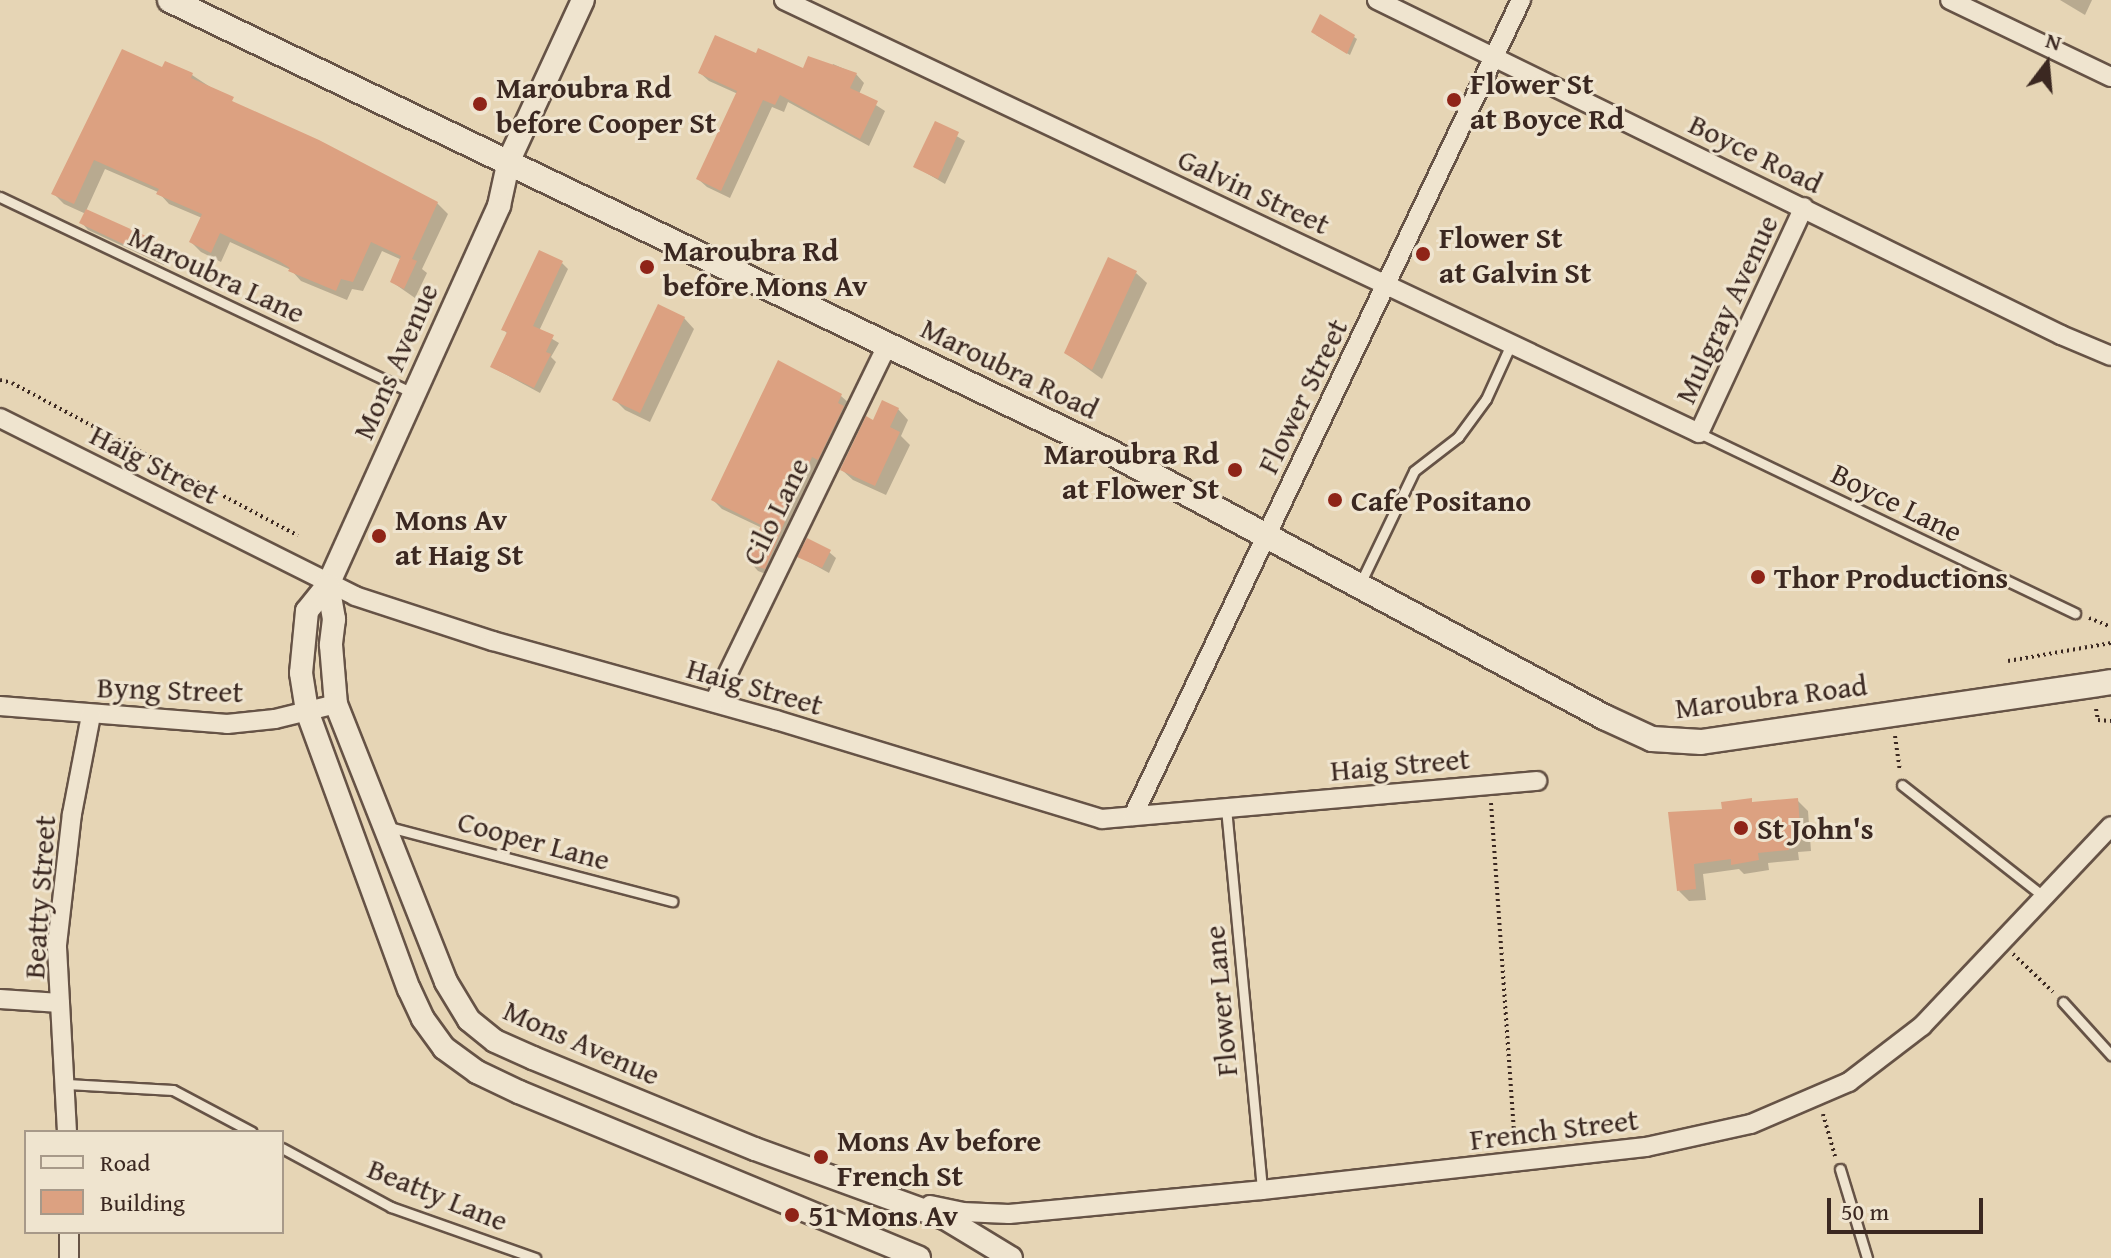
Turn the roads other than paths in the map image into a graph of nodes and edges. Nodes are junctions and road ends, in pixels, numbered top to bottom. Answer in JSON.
{"nodes":[{"id":1,"x":170,"y":0,"type":"edge"},
{"id":2,"x":583,"y":0,"type":"edge"},
{"id":3,"x":784,"y":0,"type":"edge"},
{"id":4,"x":1377,"y":0,"type":"edge"},
{"id":5,"x":1521,"y":0,"type":"edge"},
{"id":6,"x":1950,"y":0,"type":"edge"},
{"id":7,"x":1494,"y":56,"type":"junction"},
{"id":8,"x":2111,"y":77,"type":"edge"},
{"id":9,"x":509,"y":160,"type":"junction"},
{"id":10,"x":0,"y":197,"type":"edge"},
{"id":11,"x":1804,"y":207,"type":"junction"},
{"id":12,"x":1387,"y":283,"type":"junction"},
{"id":13,"x":1512,"y":342,"type":"junction"},
{"id":14,"x":887,"y":345,"type":"junction"},
{"id":15,"x":2111,"y":356,"type":"edge"},
{"id":16,"x":413,"y":394,"type":"junction"},
{"id":17,"x":0,"y":418,"type":"edge"},
{"id":18,"x":1699,"y":433,"type":"junction"},
{"id":19,"x":1266,"y":536,"type":"junction"},
{"id":20,"x":328,"y":585,"type":"junction"},
{"id":21,"x":1359,"y":586,"type":"junction"},
{"id":22,"x":2075,"y":613,"type":"road end"},
{"id":23,"x":2111,"y":682,"type":"edge"},
{"id":24,"x":714,"y":702,"type":"junction"},
{"id":25,"x":336,"y":704,"type":"junction"},
{"id":26,"x":0,"y":706,"type":"edge"},
{"id":27,"x":307,"y":711,"type":"junction"},
{"id":28,"x":91,"y":715,"type":"junction"},
{"id":29,"x":1537,"y":781,"type":"dead end"},
{"id":30,"x":1902,"y":785,"type":"road end"},
{"id":31,"x":1226,"y":808,"type":"junction"},
{"id":32,"x":1133,"y":816,"type":"junction"},
{"id":33,"x":384,"y":826,"type":"junction"},
{"id":34,"x":2111,"y":826,"type":"edge"},
{"id":35,"x":2043,"y":896,"type":"junction"},
{"id":36,"x":672,"y":901,"type":"dead end"},
{"id":37,"x":0,"y":999,"type":"edge"},
{"id":38,"x":2063,"y":1002,"type":"road end"},
{"id":39,"x":60,"y":1003,"type":"junction"},
{"id":40,"x":2111,"y":1055,"type":"edge"},
{"id":41,"x":67,"y":1084,"type":"junction"},
{"id":42,"x":67,"y":1130,"type":"edge"},
{"id":43,"x":248,"y":1130,"type":"edge"},
{"id":44,"x":284,"y":1149,"type":"edge"},
{"id":45,"x":1840,"y":1169,"type":"road end"},
{"id":46,"x":1262,"y":1190,"type":"junction"},
{"id":47,"x":892,"y":1196,"type":"junction"},
{"id":48,"x":69,"y":1234,"type":"edge"},
{"id":49,"x":69,"y":1258,"type":"edge"},
{"id":50,"x":535,"y":1258,"type":"edge"},
{"id":51,"x":919,"y":1258,"type":"edge"},
{"id":52,"x":1011,"y":1258,"type":"edge"},
{"id":53,"x":1867,"y":1258,"type":"edge"}],
"edges":[{"from":1,"to":9,"type":"main road","name":"Maroubra Road"},
{"from":2,"to":9,"type":"street","name":"Mons Avenue"},
{"from":3,"to":12,"type":"street","name":"Galvin Street"},
{"from":4,"to":7,"type":"street","name":"Boyce Road"},
{"from":5,"to":7,"type":"street","name":"Flower Street"},
{"from":6,"to":8,"type":"street"},
{"from":7,"to":11,"type":"street","name":"Boyce Road"},
{"from":7,"to":12,"type":"street","name":"Flower Street"},
{"from":9,"to":14,"type":"main road","name":"Maroubra Road"},
{"from":9,"to":16,"type":"street","name":"Mons Avenue"},
{"from":10,"to":16,"type":"lane","name":"Maroubra Lane"},
{"from":11,"to":15,"type":"street","name":"Boyce Road"},
{"from":11,"to":18,"type":"street","name":"Mulgray Avenue"},
{"from":12,"to":13,"type":"street","name":"Galvin Street"},
{"from":12,"to":19,"type":"street","name":"Flower Street"},
{"from":13,"to":18,"type":"street","name":"Galvin Street"},
{"from":13,"to":21,"type":"lane"},
{"from":14,"to":19,"type":"main road","name":"Maroubra Road"},
{"from":14,"to":24,"type":"street","name":"Cilo Lane"},
{"from":16,"to":20,"type":"street","name":"Mons Avenue"},
{"from":17,"to":20,"type":"street","name":"Haig Street"},
{"from":18,"to":22,"type":"lane","name":"Boyce Lane"},
{"from":19,"to":21,"type":"main road","name":"Maroubra Road"},
{"from":19,"to":32,"type":"street","name":"Flower Street"},
{"from":20,"to":24,"type":"street","name":"Haig Street"},
{"from":20,"to":25,"type":"street","name":"Mons Avenue"},
{"from":20,"to":27,"type":"street","name":"Mons Avenue"},
{"from":21,"to":23,"type":"main road","name":"Maroubra Road"},
{"from":24,"to":32,"type":"street","name":"Haig Street"},
{"from":25,"to":27,"type":"street","name":"Byng Street"},
{"from":25,"to":33,"type":"street","name":"Mons Avenue"},
{"from":26,"to":28,"type":"street","name":"Byng Street"},
{"from":27,"to":28,"type":"street","name":"Byng Street"},
{"from":27,"to":51,"type":"street","name":"Mons Avenue"},
{"from":28,"to":39,"type":"street","name":"Beatty Street"},
{"from":29,"to":31,"type":"street","name":"Haig Street"},
{"from":30,"to":35,"type":"lane"},
{"from":31,"to":32,"type":"street","name":"Haig Street"},
{"from":31,"to":46,"type":"lane","name":"Flower Lane"},
{"from":33,"to":36,"type":"lane","name":"Cooper Lane"},
{"from":33,"to":47,"type":"street","name":"Mons Avenue"},
{"from":34,"to":35,"type":"street","name":"French Street"},
{"from":35,"to":46,"type":"street","name":"French Street"},
{"from":37,"to":39,"type":"street"},
{"from":38,"to":40,"type":"lane"},
{"from":39,"to":41,"type":"street","name":"Beatty Street"},
{"from":41,"to":42,"type":"street","name":"Beatty Street"},
{"from":41,"to":43,"type":"lane"},
{"from":44,"to":50,"type":"lane","name":"Beatty Lane"},
{"from":45,"to":53,"type":"lane"},
{"from":46,"to":47,"type":"street","name":"French Street"},
{"from":47,"to":52,"type":"street","name":"Mons Avenue"},
{"from":48,"to":49,"type":"street"}]}
